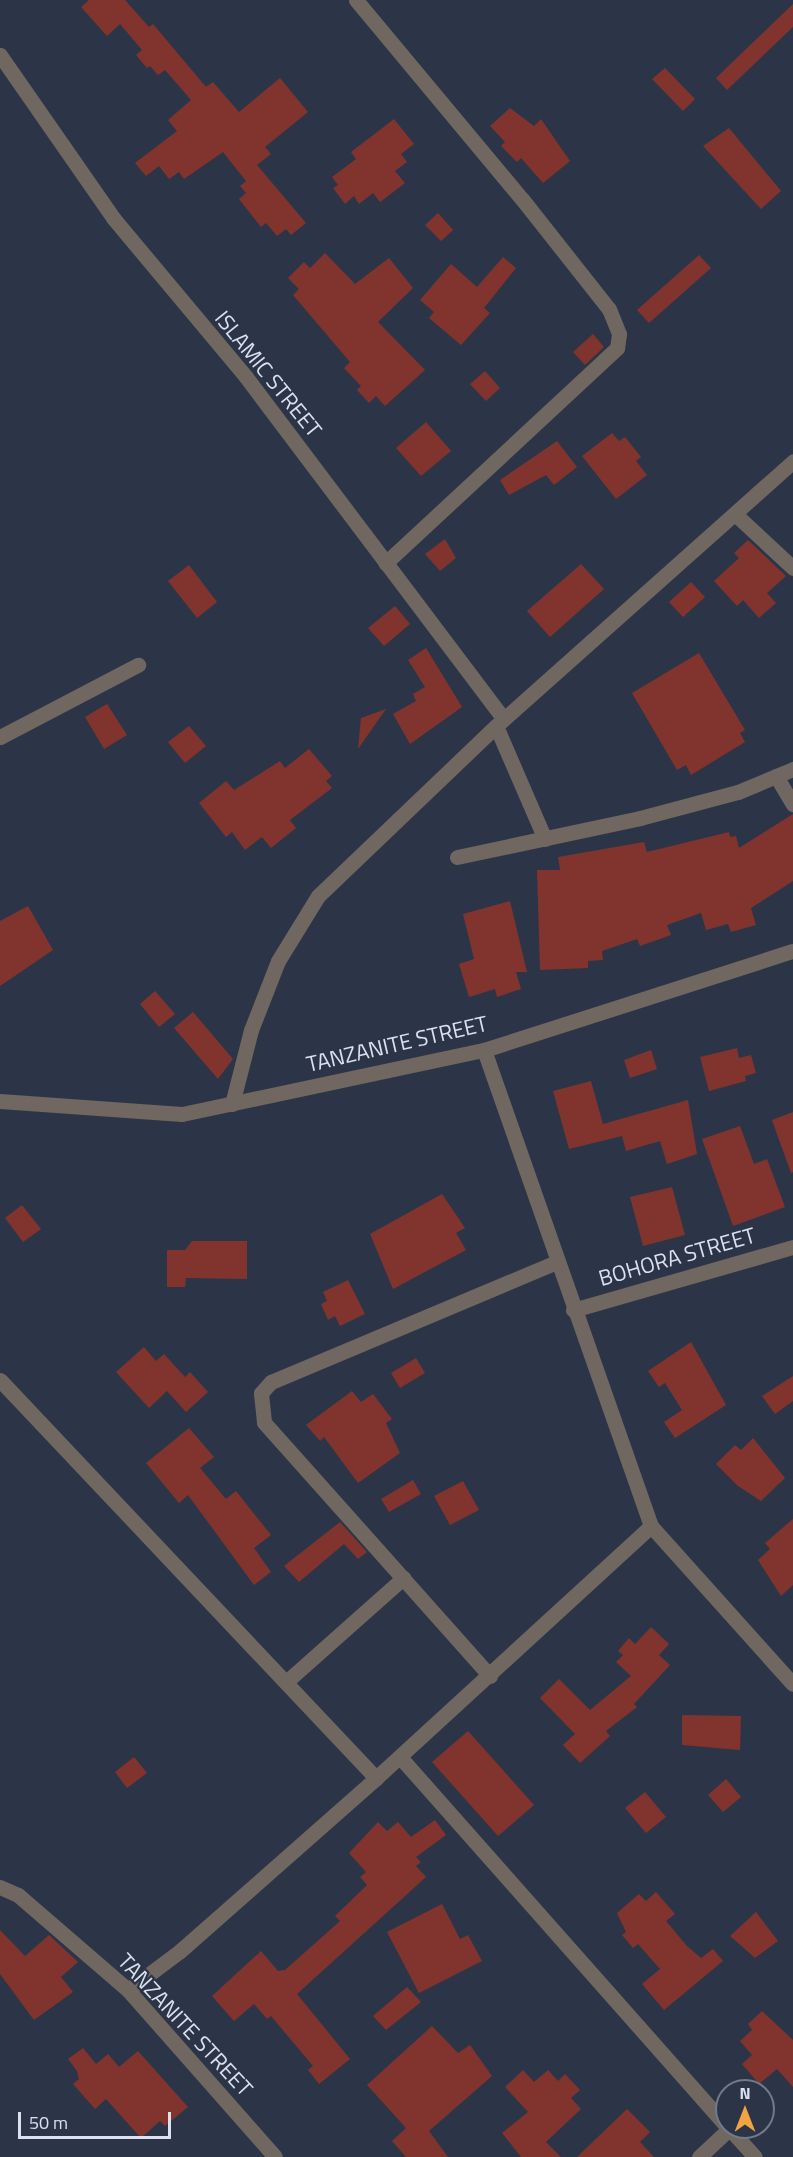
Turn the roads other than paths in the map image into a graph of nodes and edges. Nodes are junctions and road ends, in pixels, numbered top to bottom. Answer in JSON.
{"nodes":[{"id":1,"x":356,"y":0,"type":"edge"},
{"id":2,"x":0,"y":56,"type":"edge"},
{"id":3,"x":793,"y":461,"type":"edge"},
{"id":4,"x":735,"y":514,"type":"junction"},
{"id":5,"x":386,"y":563,"type":"junction"},
{"id":6,"x":793,"y":568,"type":"edge"},
{"id":7,"x":138,"y":665,"type":"dead end"},
{"id":8,"x":500,"y":722,"type":"junction"},
{"id":9,"x":0,"y":737,"type":"edge"},
{"id":10,"x":793,"y":769,"type":"edge"},
{"id":11,"x":776,"y":776,"type":"junction"},
{"id":12,"x":793,"y":804,"type":"edge"},
{"id":13,"x":545,"y":838,"type":"junction"},
{"id":14,"x":457,"y":858,"type":"dead end"},
{"id":15,"x":793,"y":951,"type":"edge"},
{"id":16,"x":484,"y":1050,"type":"junction"},
{"id":17,"x":0,"y":1101,"type":"edge"},
{"id":18,"x":232,"y":1104,"type":"junction"},
{"id":19,"x":793,"y":1247,"type":"edge"},
{"id":20,"x":557,"y":1262,"type":"junction"},
{"id":21,"x":573,"y":1311,"type":"junction"},
{"id":22,"x":0,"y":1380,"type":"edge"},
{"id":23,"x":651,"y":1526,"type":"junction"},
{"id":24,"x":403,"y":1578,"type":"junction"},
{"id":25,"x":490,"y":1676,"type":"junction"},
{"id":26,"x":286,"y":1682,"type":"junction"},
{"id":27,"x":793,"y":1684,"type":"edge"},
{"id":28,"x":400,"y":1757,"type":"junction"},
{"id":29,"x":376,"y":1778,"type":"junction"},
{"id":30,"x":0,"y":1887,"type":"edge"},
{"id":31,"x":128,"y":1990,"type":"junction"},
{"id":32,"x":715,"y":2112,"type":"edge"},
{"id":33,"x":716,"y":2139,"type":"edge"},
{"id":34,"x":739,"y":2139,"type":"edge"},
{"id":35,"x":275,"y":2157,"type":"edge"},
{"id":36,"x":699,"y":2157,"type":"edge"},
{"id":37,"x":755,"y":2157,"type":"edge"}],
"edges":[{"from":1,"to":5,"type":"street"},
{"from":2,"to":5,"type":"street","name":"ISLAMIC STREET"},
{"from":3,"to":4,"type":"street"},
{"from":4,"to":6,"type":"street"},
{"from":4,"to":8,"type":"street"},
{"from":5,"to":8,"type":"street","name":"ISLAMIC STREET"},
{"from":7,"to":9,"type":"street"},
{"from":8,"to":13,"type":"street","name":"ISLAMIC STREET"},
{"from":8,"to":18,"type":"street"},
{"from":10,"to":11,"type":"street"},
{"from":11,"to":12,"type":"street"},
{"from":11,"to":13,"type":"street"},
{"from":13,"to":14,"type":"street"},
{"from":15,"to":16,"type":"street","name":"TANZANITE STREET"},
{"from":16,"to":18,"type":"street","name":"TANZANITE STREET"},
{"from":16,"to":20,"type":"street"},
{"from":17,"to":18,"type":"street","name":"TANZANITE STREET"},
{"from":19,"to":21,"type":"street","name":"BOHORA STREET"},
{"from":20,"to":21,"type":"street"},
{"from":20,"to":24,"type":"street"},
{"from":21,"to":23,"type":"street"},
{"from":22,"to":26,"type":"street"},
{"from":23,"to":25,"type":"street"},
{"from":23,"to":27,"type":"street"},
{"from":24,"to":25,"type":"street"},
{"from":24,"to":26,"type":"street"},
{"from":25,"to":28,"type":"street"},
{"from":26,"to":29,"type":"street"},
{"from":28,"to":29,"type":"street"},
{"from":28,"to":32,"type":"street"},
{"from":29,"to":31,"type":"street"},
{"from":30,"to":31,"type":"street","name":"TANZANITE STREET"},
{"from":31,"to":35,"type":"street","name":"TANZANITE STREET"},
{"from":33,"to":36,"type":"street"},
{"from":34,"to":37,"type":"street"}]}
